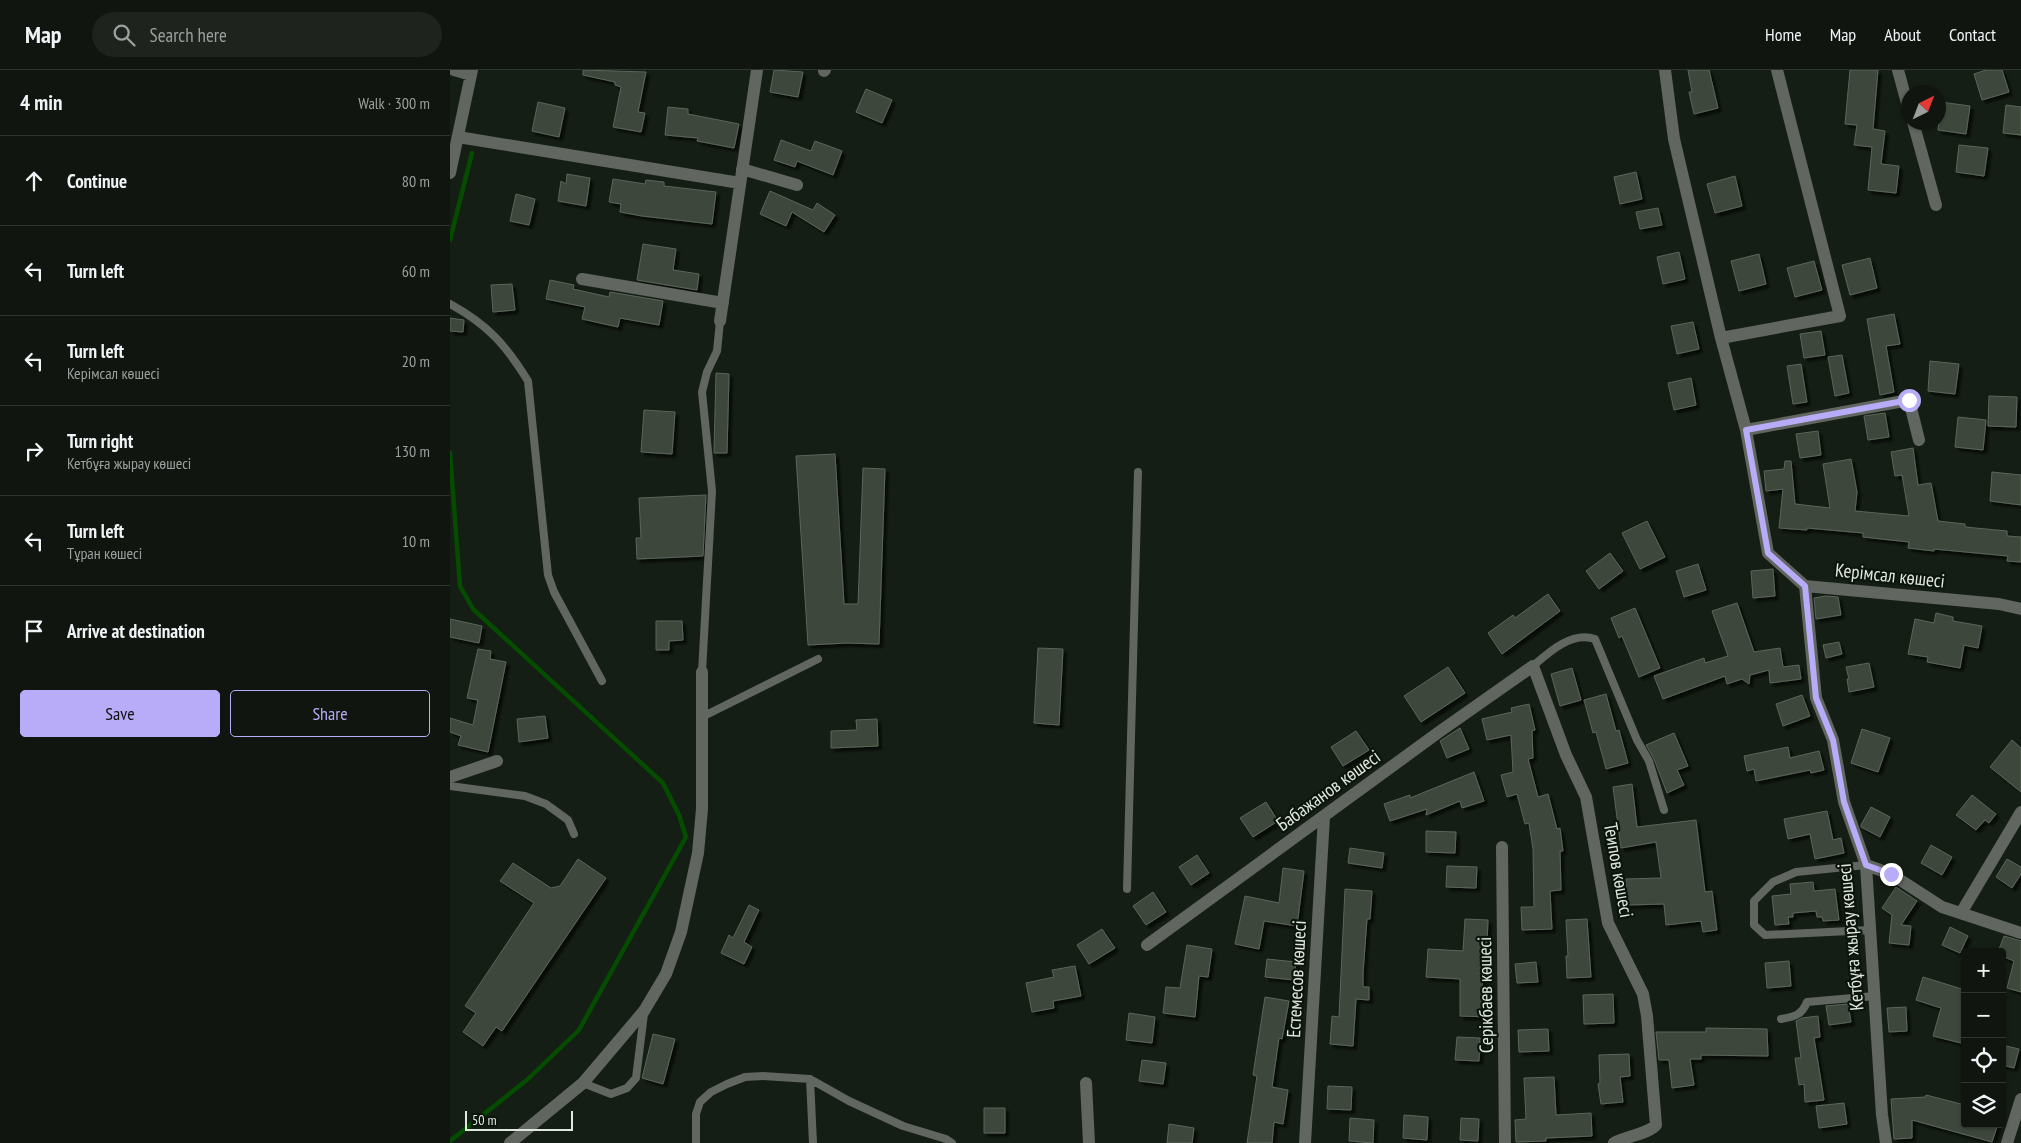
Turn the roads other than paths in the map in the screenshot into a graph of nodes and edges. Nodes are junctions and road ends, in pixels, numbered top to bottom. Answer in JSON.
{"nodes":[{"id":1,"x":454,"y":70,"type":"edge"},
{"id":2,"x":757,"y":70,"type":"edge"},
{"id":3,"x":1665,"y":70,"type":"edge"},
{"id":4,"x":1778,"y":70,"type":"edge"},
{"id":5,"x":1898,"y":70,"type":"edge"},
{"id":6,"x":472,"y":73,"type":"edge"},
{"id":7,"x":1902,"y":85,"type":"edge"},
{"id":8,"x":1915,"y":130,"type":"edge"},
{"id":9,"x":458,"y":137,"type":"junction"},
{"id":10,"x":742,"y":169,"type":"junction"},
{"id":11,"x":450,"y":173,"type":"edge"},
{"id":12,"x":740,"y":183,"type":"junction"},
{"id":13,"x":797,"y":185,"type":"dead end"},
{"id":14,"x":1936,"y":205,"type":"dead end"},
{"id":15,"x":582,"y":279,"type":"dead end"},
{"id":16,"x":723,"y":302,"type":"junction"},
{"id":17,"x":450,"y":304,"type":"edge"},
{"id":18,"x":720,"y":321,"type":"joint"},
{"id":19,"x":1721,"y":338,"type":"junction"},
{"id":20,"x":1746,"y":430,"type":"junction"},
{"id":21,"x":1919,"y":440,"type":"dead end"},
{"id":22,"x":1138,"y":472,"type":"dead end"},
{"id":23,"x":1805,"y":586,"type":"junction"},
{"id":24,"x":2021,"y":609,"type":"edge"},
{"id":25,"x":818,"y":659,"type":"dead end"},
{"id":26,"x":1533,"y":666,"type":"junction"},
{"id":27,"x":702,"y":672,"type":"joint"},
{"id":28,"x":602,"y":681,"type":"dead end"},
{"id":29,"x":702,"y":717,"type":"junction"},
{"id":30,"x":497,"y":761,"type":"dead end"},
{"id":31,"x":450,"y":777,"type":"edge"},
{"id":32,"x":450,"y":786,"type":"edge"},
{"id":33,"x":1664,"y":810,"type":"dead end"},
{"id":34,"x":2021,"y":812,"type":"edge"},
{"id":35,"x":1324,"y":817,"type":"junction"},
{"id":36,"x":574,"y":834,"type":"dead end"},
{"id":37,"x":1502,"y":847,"type":"dead end"},
{"id":38,"x":1866,"y":865,"type":"junction"},
{"id":39,"x":1127,"y":889,"type":"dead end"},
{"id":40,"x":1961,"y":913,"type":"junction"},
{"id":41,"x":1870,"y":930,"type":"junction"},
{"id":42,"x":2021,"y":933,"type":"edge"},
{"id":43,"x":1147,"y":945,"type":"dead end"},
{"id":44,"x":1875,"y":996,"type":"junction"},
{"id":45,"x":644,"y":1011,"type":"junction"},
{"id":46,"x":1781,"y":1019,"type":"dead end"},
{"id":47,"x":810,"y":1079,"type":"junction"},
{"id":48,"x":583,"y":1083,"type":"junction"},
{"id":49,"x":1086,"y":1083,"type":"dead end"},
{"id":50,"x":2021,"y":1100,"type":"edge"},
{"id":51,"x":510,"y":1143,"type":"edge"},
{"id":52,"x":696,"y":1143,"type":"edge"},
{"id":53,"x":812,"y":1143,"type":"edge"},
{"id":54,"x":952,"y":1143,"type":"edge"},
{"id":55,"x":1089,"y":1143,"type":"edge"},
{"id":56,"x":1305,"y":1143,"type":"edge"},
{"id":57,"x":1505,"y":1143,"type":"edge"},
{"id":58,"x":1614,"y":1143,"type":"edge"},
{"id":59,"x":1886,"y":1143,"type":"edge"},
{"id":60,"x":2007,"y":1143,"type":"edge"}],
"edges":[{"from":1,"to":6,"type":"street"},
{"from":2,"to":10,"type":"street"},
{"from":3,"to":19,"type":"street"},
{"from":4,"to":19,"type":"street"},
{"from":5,"to":7,"type":"street"},
{"from":6,"to":9,"type":"street"},
{"from":8,"to":14,"type":"street"},
{"from":9,"to":11,"type":"street"},
{"from":9,"to":12,"type":"street"},
{"from":10,"to":12,"type":"street"},
{"from":10,"to":13,"type":"street"},
{"from":12,"to":16,"type":"street"},
{"from":15,"to":16,"type":"street"},
{"from":16,"to":18,"type":"street"},
{"from":17,"to":28,"type":"lane"},
{"from":18,"to":27,"type":"lane"},
{"from":19,"to":20,"type":"street"},
{"from":20,"to":21,"type":"street"},
{"from":20,"to":23,"type":"street"},
{"from":22,"to":39,"type":"lane"},
{"from":23,"to":24,"type":"street","name":"Керімсал көшесі"},
{"from":23,"to":38,"type":"street","name":"Кетбұға жырау көшесі"},
{"from":25,"to":29,"type":"lane"},
{"from":26,"to":33,"type":"lane"},
{"from":26,"to":35,"type":"street","name":"Бабажанов көшесі"},
{"from":26,"to":58,"type":"street","name":"Теипов көшесі"},
{"from":27,"to":29,"type":"street"},
{"from":29,"to":45,"type":"street"},
{"from":30,"to":31,"type":"street"},
{"from":32,"to":36,"type":"lane"},
{"from":34,"to":40,"type":"street"},
{"from":35,"to":43,"type":"street","name":"Бабажанов көшесі"},
{"from":35,"to":56,"type":"street","name":"Естемесов көшесі"},
{"from":37,"to":57,"type":"street","name":"Серікбаев көшесі"},
{"from":38,"to":40,"type":"street"},
{"from":38,"to":41,"type":"street","name":"Кетбұға жырау көшесі"},
{"from":38,"to":41,"type":"lane"},
{"from":40,"to":42,"type":"street"},
{"from":41,"to":44,"type":"street","name":"Кетбұға жырау көшесі"},
{"from":44,"to":46,"type":"lane"},
{"from":44,"to":59,"type":"street","name":"Кетбұға жырау көшесі"},
{"from":45,"to":48,"type":"street"},
{"from":45,"to":48,"type":"lane"},
{"from":47,"to":52,"type":"lane"},
{"from":47,"to":53,"type":"lane"},
{"from":47,"to":54,"type":"lane"},
{"from":48,"to":51,"type":"street"},
{"from":49,"to":55,"type":"street"},
{"from":50,"to":60,"type":"street"}]}
